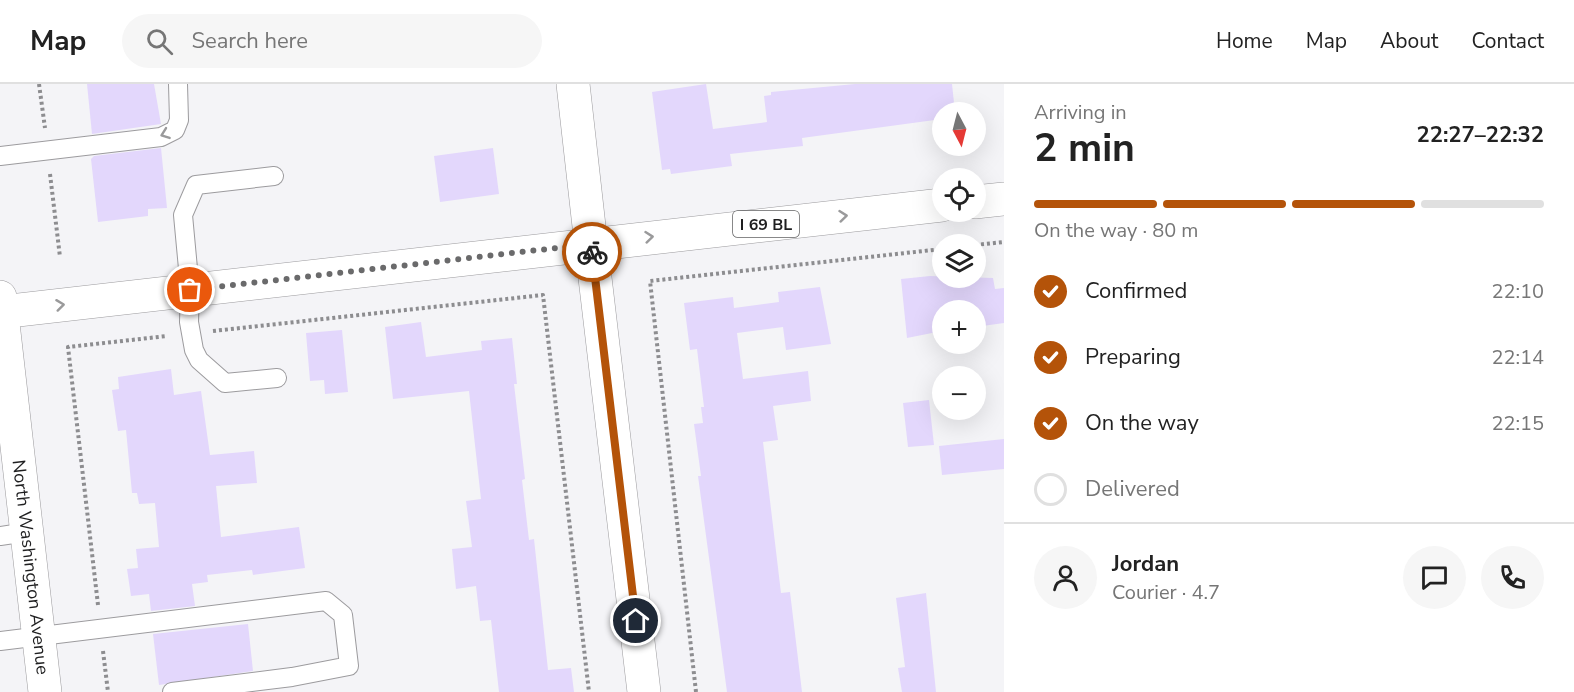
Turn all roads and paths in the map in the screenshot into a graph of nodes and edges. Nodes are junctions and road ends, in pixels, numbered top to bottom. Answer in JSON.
{"nodes":[{"id":1,"x":178,"y":84,"type":"edge"},
{"id":2,"x":573,"y":84,"type":"edge"},
{"id":3,"x":0,"y":156,"type":"edge"},
{"id":4,"x":274,"y":176,"type":"dead end"},
{"id":5,"x":1004,"y":199,"type":"edge"},
{"id":6,"x":986,"y":201,"type":"edge"},
{"id":7,"x":932,"y":207,"type":"edge"},
{"id":8,"x":1004,"y":242,"type":"edge"},
{"id":9,"x":591,"y":244,"type":"junction"},
{"id":10,"x":986,"y":244,"type":"edge"},
{"id":11,"x":932,"y":250,"type":"edge"},
{"id":12,"x":190,"y":290,"type":"junction"},
{"id":13,"x":1,"y":307,"type":"edge"},
{"id":14,"x":191,"y":333,"type":"junction"},
{"id":15,"x":277,"y":378,"type":"dead end"},
{"id":16,"x":9,"y":456,"type":"edge"},
{"id":17,"x":13,"y":534,"type":"edge"},
{"id":18,"x":101,"y":630,"type":"junction"},
{"id":19,"x":39,"y":637,"type":"junction"},
{"id":20,"x":0,"y":641,"type":"edge"},
{"id":21,"x":45,"y":692,"type":"edge"},
{"id":22,"x":108,"y":692,"type":"edge"},
{"id":23,"x":172,"y":692,"type":"edge"},
{"id":24,"x":589,"y":692,"type":"edge"},
{"id":25,"x":644,"y":692,"type":"edge"},
{"id":26,"x":696,"y":692,"type":"edge"}],
"edges":[{"from":1,"to":3,"type":"lane","one_way":true},
{"from":2,"to":9,"type":"street"},
{"from":4,"to":12,"type":"lane"},
{"from":5,"to":6,"type":"street"},
{"from":9,"to":7,"type":"street","number":"I 69 BL","one_way":true},
{"from":8,"to":10,"type":"path"},
{"from":9,"to":12,"type":"street","number":"I 69 BL"},
{"from":9,"to":25,"type":"street"},
{"from":11,"to":26,"type":"path"},
{"from":13,"to":12,"type":"street","number":"I 69 BL","one_way":true},
{"from":12,"to":14,"type":"lane"},
{"from":13,"to":16,"type":"street","name":"North Washington Avenue"},
{"from":14,"to":15,"type":"lane"},
{"from":14,"to":18,"type":"path"},
{"from":14,"to":24,"type":"path"},
{"from":16,"to":17,"type":"street","name":"North Washington Avenue"},
{"from":17,"to":19,"type":"street","name":"North Washington Avenue"},
{"from":18,"to":19,"type":"lane"},
{"from":18,"to":22,"type":"path"},
{"from":18,"to":23,"type":"lane"},
{"from":19,"to":20,"type":"lane"},
{"from":19,"to":21,"type":"street","name":"North Washington Avenue"}]}
